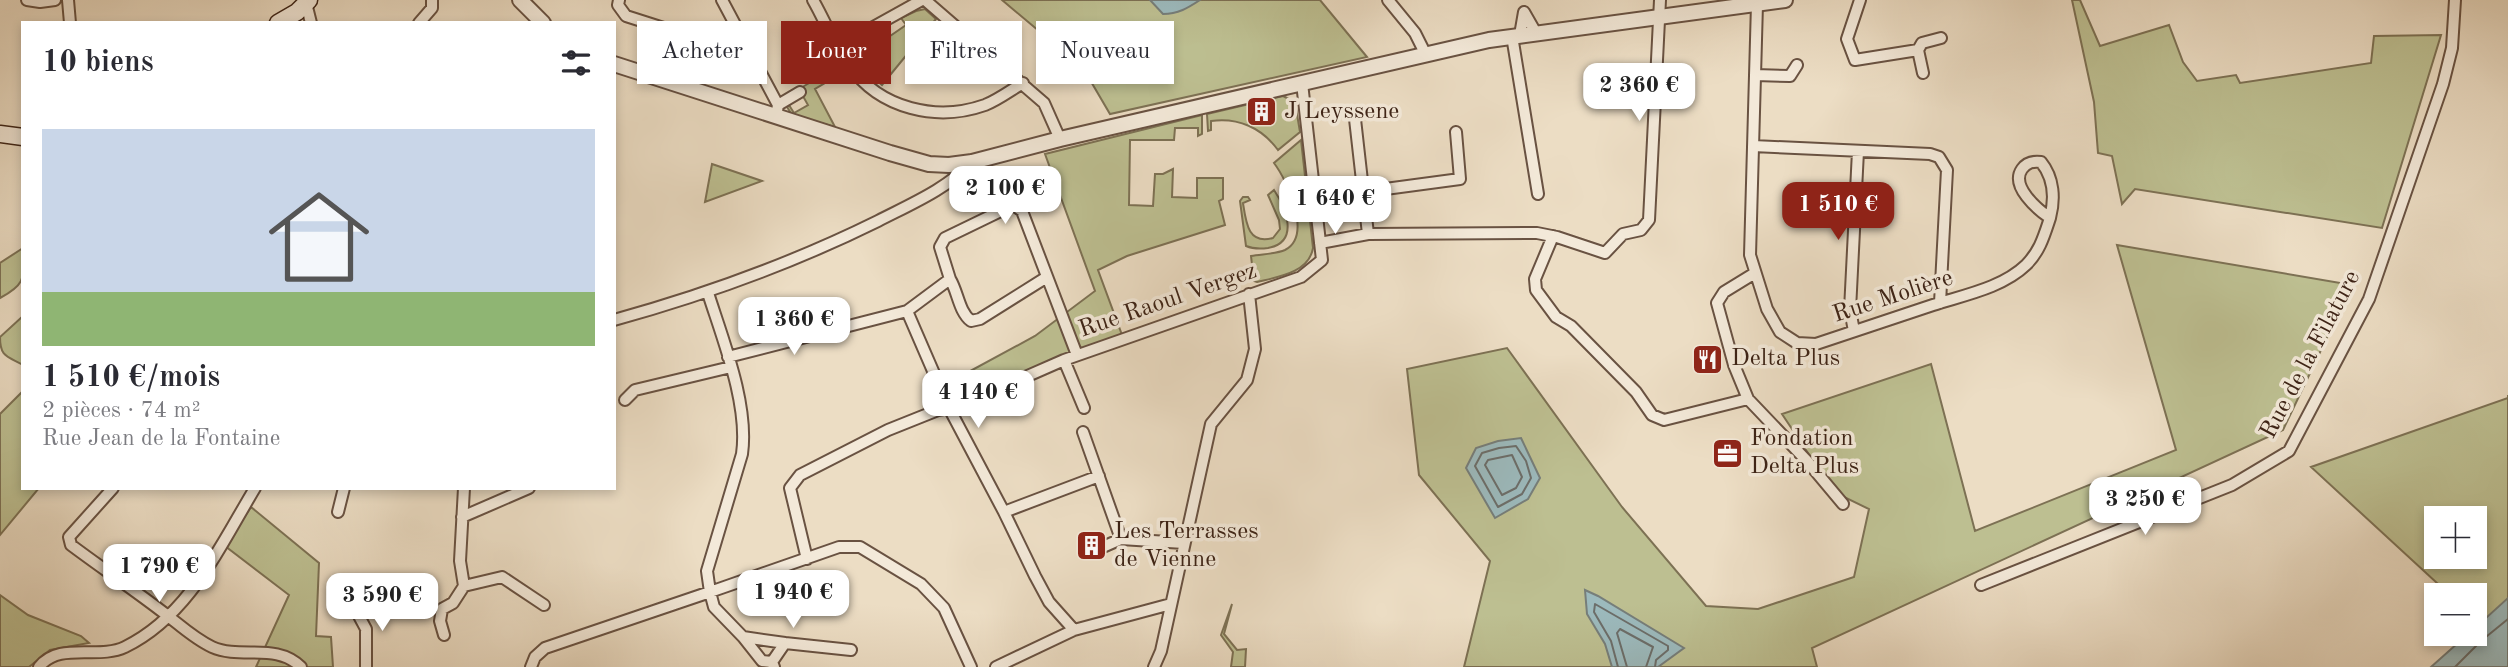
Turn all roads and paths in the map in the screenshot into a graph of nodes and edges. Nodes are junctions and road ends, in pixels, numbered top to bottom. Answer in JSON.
{"nodes":[{"id":1,"x":27,"y":0,"type":"edge"},
{"id":2,"x":55,"y":0,"type":"edge"},
{"id":3,"x":68,"y":0,"type":"edge"},
{"id":4,"x":432,"y":0,"type":"edge"},
{"id":5,"x":520,"y":0,"type":"edge"},
{"id":6,"x":620,"y":0,"type":"edge"},
{"id":7,"x":722,"y":0,"type":"edge"},
{"id":8,"x":813,"y":0,"type":"edge"},
{"id":9,"x":923,"y":0,"type":"edge"},
{"id":10,"x":1388,"y":0,"type":"edge"},
{"id":11,"x":1660,"y":0,"type":"edge"},
{"id":12,"x":1785,"y":0,"type":"edge"},
{"id":13,"x":1860,"y":0,"type":"edge"},
{"id":14,"x":2455,"y":0,"type":"edge"},
{"id":15,"x":308,"y":1,"type":"edge"},
{"id":16,"x":1756,"y":4,"type":"junction"},
{"id":17,"x":1526,"y":6,"type":"edge"},
{"id":18,"x":1660,"y":18,"type":"junction"},
{"id":19,"x":70,"y":21,"type":"edge"},
{"id":20,"x":281,"y":21,"type":"edge"},
{"id":21,"x":311,"y":21,"type":"edge"},
{"id":22,"x":421,"y":21,"type":"edge"},
{"id":23,"x":541,"y":21,"type":"edge"},
{"id":24,"x":642,"y":21,"type":"edge"},
{"id":25,"x":734,"y":21,"type":"edge"},
{"id":26,"x":825,"y":21,"type":"edge"},
{"id":27,"x":885,"y":21,"type":"edge"},
{"id":28,"x":1536,"y":33,"type":"junction"},
{"id":29,"x":1516,"y":36,"type":"junction"},
{"id":30,"x":1941,"y":38,"type":"dead end"},
{"id":31,"x":1918,"y":50,"type":"junction"},
{"id":32,"x":1426,"y":55,"type":"junction"},
{"id":33,"x":616,"y":65,"type":"edge"},
{"id":34,"x":1797,"y":65,"type":"dead end"},
{"id":35,"x":1923,"y":73,"type":"dead end"},
{"id":36,"x":1755,"y":75,"type":"junction"},
{"id":37,"x":1023,"y":83,"type":"junction"},
{"id":38,"x":1302,"y":83,"type":"junction"},
{"id":39,"x":765,"y":84,"type":"edge"},
{"id":40,"x":866,"y":84,"type":"edge"},
{"id":41,"x":800,"y":92,"type":"dead end"},
{"id":42,"x":777,"y":110,"type":"junction"},
{"id":43,"x":1355,"y":119,"type":"dead end"},
{"id":44,"x":1456,"y":132,"type":"dead end"},
{"id":45,"x":0,"y":134,"type":"edge"},
{"id":46,"x":21,"y":137,"type":"edge"},
{"id":47,"x":1060,"y":139,"type":"junction"},
{"id":48,"x":1753,"y":146,"type":"junction"},
{"id":49,"x":1858,"y":151,"type":"junction"},
{"id":50,"x":972,"y":162,"type":"junction"},
{"id":51,"x":948,"y":165,"type":"junction"},
{"id":52,"x":943,"y":185,"type":"junction"},
{"id":53,"x":1363,"y":192,"type":"junction"},
{"id":54,"x":1538,"y":194,"type":"dead end"},
{"id":55,"x":2050,"y":218,"type":"junction"},
{"id":56,"x":1368,"y":234,"type":"junction"},
{"id":57,"x":1553,"y":236,"type":"junction"},
{"id":58,"x":1320,"y":243,"type":"junction"},
{"id":59,"x":1755,"y":273,"type":"junction"},
{"id":60,"x":1047,"y":277,"type":"junction"},
{"id":61,"x":950,"y":279,"type":"junction"},
{"id":62,"x":708,"y":293,"type":"junction"},
{"id":63,"x":1249,"y":294,"type":"junction"},
{"id":64,"x":1940,"y":303,"type":"junction"},
{"id":65,"x":907,"y":311,"type":"junction"},
{"id":66,"x":616,"y":319,"type":"edge"},
{"id":67,"x":1854,"y":331,"type":"junction"},
{"id":68,"x":1077,"y":355,"type":"junction"},
{"id":69,"x":1064,"y":360,"type":"junction"},
{"id":70,"x":730,"y":362,"type":"junction"},
{"id":71,"x":1748,"y":399,"type":"junction"},
{"id":72,"x":625,"y":400,"type":"dead end"},
{"id":73,"x":949,"y":408,"type":"junction"},
{"id":74,"x":1084,"y":408,"type":"dead end"},
{"id":75,"x":1083,"y":432,"type":"dead end"},
{"id":76,"x":1099,"y":476,"type":"junction"},
{"id":77,"x":111,"y":490,"type":"edge"},
{"id":78,"x":254,"y":490,"type":"edge"},
{"id":79,"x":344,"y":490,"type":"edge"},
{"id":80,"x":464,"y":490,"type":"edge"},
{"id":81,"x":524,"y":490,"type":"edge"},
{"id":82,"x":1843,"y":504,"type":"dead end"},
{"id":83,"x":338,"y":512,"type":"dead end"},
{"id":84,"x":1004,"y":512,"type":"junction"},
{"id":85,"x":462,"y":517,"type":"junction"},
{"id":86,"x":1121,"y":539,"type":"junction"},
{"id":87,"x":1184,"y":543,"type":"junction"},
{"id":88,"x":1096,"y":550,"type":"dead end"},
{"id":89,"x":807,"y":559,"type":"junction"},
{"id":90,"x":1981,"y":585,"type":"dead end"},
{"id":91,"x":464,"y":586,"type":"junction"},
{"id":92,"x":710,"y":592,"type":"junction"},
{"id":93,"x":357,"y":604,"type":"dead end"},
{"id":94,"x":1171,"y":604,"type":"junction"},
{"id":95,"x":544,"y":605,"type":"dead end"},
{"id":96,"x":169,"y":617,"type":"junction"},
{"id":97,"x":1074,"y":630,"type":"junction"},
{"id":98,"x":444,"y":635,"type":"dead end"},
{"id":99,"x":743,"y":637,"type":"junction"},
{"id":100,"x":785,"y":643,"type":"junction"},
{"id":101,"x":851,"y":650,"type":"dead end"},
{"id":102,"x":773,"y":664,"type":"edge"},
{"id":103,"x":39,"y":667,"type":"edge"},
{"id":104,"x":300,"y":667,"type":"edge"},
{"id":105,"x":366,"y":667,"type":"edge"},
{"id":106,"x":531,"y":667,"type":"edge"},
{"id":107,"x":971,"y":667,"type":"edge"},
{"id":108,"x":996,"y":667,"type":"edge"},
{"id":109,"x":1154,"y":667,"type":"edge"}],
"edges":[{"from":1,"to":2,"type":"street"},
{"from":3,"to":19,"type":"street"},
{"from":4,"to":22,"type":"street"},
{"from":5,"to":23,"type":"street"},
{"from":6,"to":24,"type":"street"},
{"from":7,"to":25,"type":"street"},
{"from":8,"to":26,"type":"street"},
{"from":9,"to":27,"type":"street"},
{"from":9,"to":37,"type":"street"},
{"from":10,"to":32,"type":"street"},
{"from":11,"to":18,"type":"street"},
{"from":12,"to":16,"type":"street"},
{"from":13,"to":31,"type":"street"},
{"from":14,"to":90,"type":"street","name":"Rue de la Filature"},
{"from":15,"to":20,"type":"main road"},
{"from":15,"to":21,"type":"street"},
{"from":16,"to":18,"type":"street"},
{"from":16,"to":36,"type":"street","name":"Rue Molière"},
{"from":17,"to":28,"type":"street"},
{"from":17,"to":29,"type":"street"},
{"from":18,"to":28,"type":"street"},
{"from":18,"to":57,"type":"street"},
{"from":28,"to":29,"type":"street"},
{"from":29,"to":32,"type":"street"},
{"from":29,"to":54,"type":"street"},
{"from":30,"to":31,"type":"street"},
{"from":31,"to":35,"type":"street"},
{"from":32,"to":38,"type":"street"},
{"from":33,"to":42,"type":"street"},
{"from":34,"to":36,"type":"street"},
{"from":36,"to":48,"type":"street","name":"Rue Molière"},
{"from":37,"to":40,"type":"street"},
{"from":37,"to":47,"type":"street"},
{"from":38,"to":47,"type":"street"},
{"from":38,"to":58,"type":"street"},
{"from":39,"to":42,"type":"street"},
{"from":41,"to":42,"type":"street"},
{"from":42,"to":51,"type":"street"},
{"from":43,"to":53,"type":"street"},
{"from":44,"to":53,"type":"street"},
{"from":45,"to":46,"type":"main road"},
{"from":47,"to":50,"type":"street"},
{"from":48,"to":49,"type":"street"},
{"from":48,"to":59,"type":"street","name":"Rue Molière"},
{"from":49,"to":64,"type":"street"},
{"from":49,"to":67,"type":"street"},
{"from":50,"to":51,"type":"street"},
{"from":50,"to":52,"type":"street"},
{"from":51,"to":52,"type":"street"},
{"from":52,"to":62,"type":"street"},
{"from":53,"to":56,"type":"street"},
{"from":55,"to":55,"type":"street","name":"Rue Molière"},
{"from":55,"to":64,"type":"street","name":"Rue Molière"},
{"from":56,"to":57,"type":"street"},
{"from":56,"to":58,"type":"street"},
{"from":57,"to":71,"type":"street"},
{"from":58,"to":63,"type":"street","name":"Rue Raoul Vergez"},
{"from":59,"to":67,"type":"street","name":"Rue Molière"},
{"from":59,"to":71,"type":"street"},
{"from":60,"to":61,"type":"street"},
{"from":60,"to":61,"type":"street"},
{"from":60,"to":68,"type":"street"},
{"from":61,"to":65,"type":"street"},
{"from":62,"to":66,"type":"street"},
{"from":62,"to":70,"type":"street"},
{"from":63,"to":68,"type":"street","name":"Rue Raoul Vergez"},
{"from":63,"to":87,"type":"street"},
{"from":64,"to":67,"type":"street","name":"Rue Molière"},
{"from":65,"to":70,"type":"street"},
{"from":65,"to":73,"type":"street"},
{"from":68,"to":69,"type":"street","name":"Rue Raoul Vergez"},
{"from":69,"to":73,"type":"street","name":"Rue Raoul Vergez"},
{"from":69,"to":74,"type":"street"},
{"from":70,"to":72,"type":"street"},
{"from":70,"to":92,"type":"street"},
{"from":71,"to":82,"type":"street"},
{"from":73,"to":84,"type":"street"},
{"from":73,"to":89,"type":"street","name":"Rue Raoul Vergez"},
{"from":75,"to":76,"type":"street"},
{"from":76,"to":84,"type":"street"},
{"from":76,"to":86,"type":"street"},
{"from":77,"to":96,"type":"street"},
{"from":78,"to":96,"type":"street"},
{"from":79,"to":83,"type":"street"},
{"from":80,"to":85,"type":"street"},
{"from":81,"to":85,"type":"street"},
{"from":84,"to":97,"type":"street"},
{"from":85,"to":91,"type":"street"},
{"from":86,"to":87,"type":"street"},
{"from":86,"to":88,"type":"street"},
{"from":87,"to":94,"type":"street"},
{"from":89,"to":92,"type":"street"},
{"from":89,"to":107,"type":"street"},
{"from":91,"to":95,"type":"street"},
{"from":91,"to":98,"type":"street"},
{"from":92,"to":99,"type":"street"},
{"from":92,"to":106,"type":"street"},
{"from":93,"to":105,"type":"street"},
{"from":94,"to":97,"type":"street"},
{"from":94,"to":109,"type":"street"},
{"from":96,"to":103,"type":"street"},
{"from":96,"to":104,"type":"street"},
{"from":97,"to":108,"type":"street"},
{"from":99,"to":100,"type":"street"},
{"from":99,"to":102,"type":"street"},
{"from":100,"to":101,"type":"street"},
{"from":100,"to":102,"type":"street"}]}
